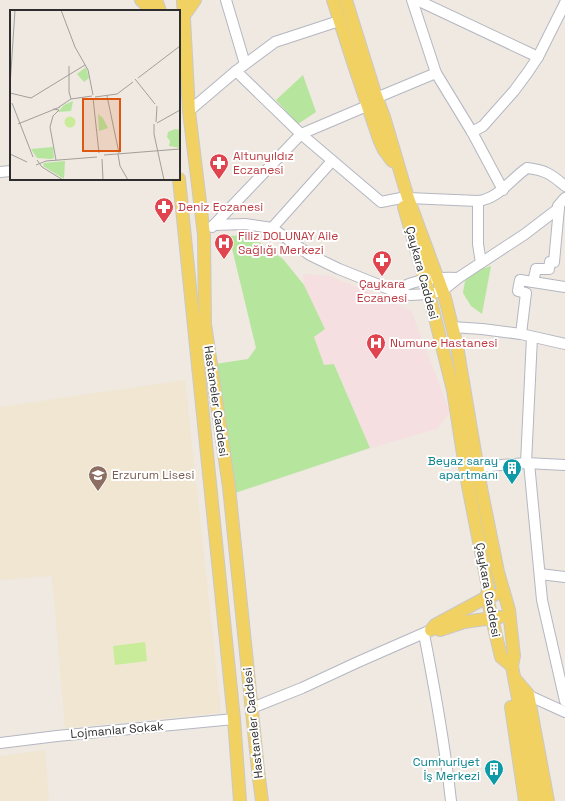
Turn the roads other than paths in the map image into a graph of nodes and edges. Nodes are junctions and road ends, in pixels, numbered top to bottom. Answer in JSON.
{"nodes":[{"id":1,"x":140,"y":0,"type":"edge"},
{"id":2,"x":156,"y":0,"type":"edge"},
{"id":3,"x":183,"y":0,"type":"edge"},
{"id":4,"x":194,"y":0,"type":"edge"},
{"id":5,"x":226,"y":0,"type":"edge"},
{"id":6,"x":333,"y":0,"type":"edge"},
{"id":7,"x":339,"y":0,"type":"edge"},
{"id":8,"x":346,"y":0,"type":"edge"},
{"id":9,"x":412,"y":0,"type":"edge"},
{"id":10,"x":417,"y":0,"type":"edge"},
{"id":11,"x":565,"y":3,"type":"edge"},
{"id":12,"x":151,"y":10,"type":"edge"},
{"id":13,"x":160,"y":10,"type":"edge"},
{"id":14,"x":183,"y":17,"type":"junction"},
{"id":15,"x":339,"y":21,"type":"junction"},
{"id":16,"x":538,"y":57,"type":"junction"},
{"id":17,"x":245,"y":64,"type":"junction"},
{"id":18,"x":236,"y":71,"type":"junction"},
{"id":19,"x":436,"y":73,"type":"junction"},
{"id":20,"x":372,"y":102,"type":"junction"},
{"id":21,"x":188,"y":111,"type":"junction"},
{"id":22,"x":472,"y":132,"type":"junction"},
{"id":23,"x":301,"y":134,"type":"junction"},
{"id":24,"x":332,"y":161,"type":"junction"},
{"id":25,"x":392,"y":161,"type":"junction"},
{"id":26,"x":10,"y":171,"type":"edge"},
{"id":27,"x":0,"y":172,"type":"edge"},
{"id":28,"x":179,"y":180,"type":"edge"},
{"id":29,"x":565,"y":186,"type":"edge"},
{"id":30,"x":503,"y":190,"type":"junction"},
{"id":31,"x":405,"y":198,"type":"junction"},
{"id":32,"x":565,"y":198,"type":"edge"},
{"id":33,"x":478,"y":201,"type":"junction"},
{"id":34,"x":559,"y":208,"type":"junction"},
{"id":35,"x":214,"y":225,"type":"junction"},
{"id":36,"x":272,"y":228,"type":"junction"},
{"id":37,"x":204,"y":235,"type":"junction"},
{"id":38,"x":481,"y":263,"type":"junction"},
{"id":39,"x":437,"y":277,"type":"junction"},
{"id":40,"x":458,"y":278,"type":"junction"},
{"id":41,"x":424,"y":280,"type":"junction"},
{"id":42,"x":533,"y":282,"type":"junction"},
{"id":43,"x":565,"y":287,"type":"edge"},
{"id":44,"x":394,"y":291,"type":"junction"},
{"id":45,"x":442,"y":291,"type":"junction"},
{"id":46,"x":429,"y":294,"type":"junction"},
{"id":47,"x":452,"y":327,"type":"junction"},
{"id":48,"x":521,"y":334,"type":"junction"},
{"id":49,"x":532,"y":337,"type":"junction"},
{"id":50,"x":565,"y":344,"type":"edge"},
{"id":51,"x":528,"y":463,"type":"junction"},
{"id":52,"x":565,"y":465,"type":"edge"},
{"id":53,"x":478,"y":467,"type":"junction"},
{"id":54,"x":540,"y":574,"type":"junction"},
{"id":55,"x":565,"y":576,"type":"edge"},
{"id":56,"x":504,"y":592,"type":"junction"},
{"id":57,"x":488,"y":598,"type":"junction"},
{"id":58,"x":509,"y":615,"type":"junction"},
{"id":59,"x":493,"y":619,"type":"junction"},
{"id":60,"x":427,"y":632,"type":"junction"},
{"id":61,"x":512,"y":666,"type":"junction"},
{"id":62,"x":514,"y":678,"type":"junction"},
{"id":63,"x":528,"y":694,"type":"junction"},
{"id":64,"x":565,"y":701,"type":"edge"},
{"id":65,"x":252,"y":708,"type":"junction"},
{"id":66,"x":565,"y":712,"type":"edge"},
{"id":67,"x":234,"y":719,"type":"junction"},
{"id":68,"x":0,"y":743,"type":"edge"},
{"id":69,"x":240,"y":801,"type":"edge"},
{"id":70,"x":262,"y":801,"type":"edge"},
{"id":71,"x":451,"y":801,"type":"edge"},
{"id":72,"x":525,"y":801,"type":"edge"},
{"id":73,"x":537,"y":801,"type":"edge"},
{"id":74,"x":548,"y":801,"type":"edge"}],
"edges":[{"from":1,"to":12,"type":"main road"},
{"from":2,"to":13,"type":"main road"},
{"from":3,"to":14,"type":"main road","name":"Hastaneler Caddesi"},
{"from":4,"to":14,"type":"main road"},
{"from":5,"to":17,"type":"street"},
{"from":6,"to":15,"type":"main road"},
{"from":7,"to":25,"type":"main road","name":"Çaykara Caddesi"},
{"from":8,"to":20,"type":"main road","name":"Çaykara Caddesi"},
{"from":9,"to":19,"type":"street"},
{"from":10,"to":16,"type":"street"},
{"from":11,"to":16,"type":"street"},
{"from":14,"to":21,"type":"main road","name":"Hastaneler Caddesi"},
{"from":15,"to":17,"type":"street"},
{"from":15,"to":20,"type":"main road"},
{"from":16,"to":22,"type":"street"},
{"from":17,"to":18,"type":"street"},
{"from":18,"to":21,"type":"street"},
{"from":18,"to":23,"type":"street"},
{"from":19,"to":20,"type":"street"},
{"from":19,"to":22,"type":"street"},
{"from":20,"to":23,"type":"street"},
{"from":20,"to":25,"type":"main road"},
{"from":20,"to":31,"type":"main road","name":"Çaykara Caddesi"},
{"from":21,"to":37,"type":"main road","name":"Hastaneler Caddesi"},
{"from":22,"to":30,"type":"street"},
{"from":23,"to":24,"type":"street"},
{"from":23,"to":35,"type":"street"},
{"from":24,"to":31,"type":"street"},
{"from":24,"to":36,"type":"street"},
{"from":25,"to":31,"type":"main road","name":"Çaykara Caddesi"},
{"from":26,"to":27,"type":"street"},
{"from":28,"to":67,"type":"main road","name":"Hastaneler Caddesi"},
{"from":29,"to":30,"type":"street"},
{"from":30,"to":33,"type":"street"},
{"from":31,"to":33,"type":"street"},
{"from":31,"to":39,"type":"main road","name":"Çaykara Caddesi"},
{"from":31,"to":41,"type":"main road","name":"Çaykara Caddesi"},
{"from":32,"to":34,"type":"street"},
{"from":33,"to":38,"type":"street"},
{"from":34,"to":38,"type":"street"},
{"from":34,"to":42,"type":"street"},
{"from":35,"to":36,"type":"street"},
{"from":35,"to":37,"type":"street"},
{"from":36,"to":44,"type":"street"},
{"from":37,"to":65,"type":"main road","name":"Hastaneler Caddesi"},
{"from":38,"to":40,"type":"street"},
{"from":39,"to":40,"type":"street"},
{"from":39,"to":41,"type":"street"},
{"from":39,"to":45,"type":"main road","name":"Çaykara Caddesi"},
{"from":40,"to":45,"type":"street"},
{"from":41,"to":44,"type":"street"},
{"from":41,"to":46,"type":"main road","name":"Çaykara Caddesi"},
{"from":42,"to":43,"type":"street"},
{"from":42,"to":48,"type":"street"},
{"from":44,"to":46,"type":"street"},
{"from":45,"to":46,"type":"street"},
{"from":45,"to":47,"type":"main road","name":"Çaykara Caddesi"},
{"from":46,"to":57,"type":"main road","name":"Çaykara Caddesi"},
{"from":47,"to":48,"type":"street"},
{"from":47,"to":53,"type":"main road","name":"Çaykara Caddesi"},
{"from":48,"to":49,"type":"street"},
{"from":49,"to":50,"type":"street"},
{"from":49,"to":51,"type":"street"},
{"from":51,"to":52,"type":"street"},
{"from":51,"to":53,"type":"street"},
{"from":51,"to":54,"type":"street"},
{"from":53,"to":56,"type":"main road","name":"Çaykara Caddesi"},
{"from":54,"to":55,"type":"street"},
{"from":54,"to":64,"type":"street"},
{"from":56,"to":57,"type":"main road"},
{"from":56,"to":58,"type":"main road","name":"Çaykara Caddesi"},
{"from":57,"to":59,"type":"main road","name":"Çaykara Caddesi"},
{"from":57,"to":60,"type":"main road"},
{"from":58,"to":59,"type":"main road"},
{"from":58,"to":61,"type":"main road","name":"Çaykara Caddesi"},
{"from":59,"to":60,"type":"main road"},
{"from":59,"to":61,"type":"main road","name":"Çaykara Caddesi"},
{"from":60,"to":65,"type":"street"},
{"from":60,"to":71,"type":"street"},
{"from":61,"to":62,"type":"main road","name":"Çaykara Caddesi"},
{"from":62,"to":63,"type":"main road"},
{"from":62,"to":72,"type":"main road"},
{"from":62,"to":73,"type":"main road","name":"Çaykara Caddesi"},
{"from":63,"to":66,"type":"street"},
{"from":63,"to":74,"type":"main road"},
{"from":65,"to":70,"type":"main road","name":"Hastaneler Caddesi"},
{"from":67,"to":68,"type":"street","name":"Lojmanlar Sokak"},
{"from":67,"to":69,"type":"main road","name":"Hastaneler Caddesi"}]}
